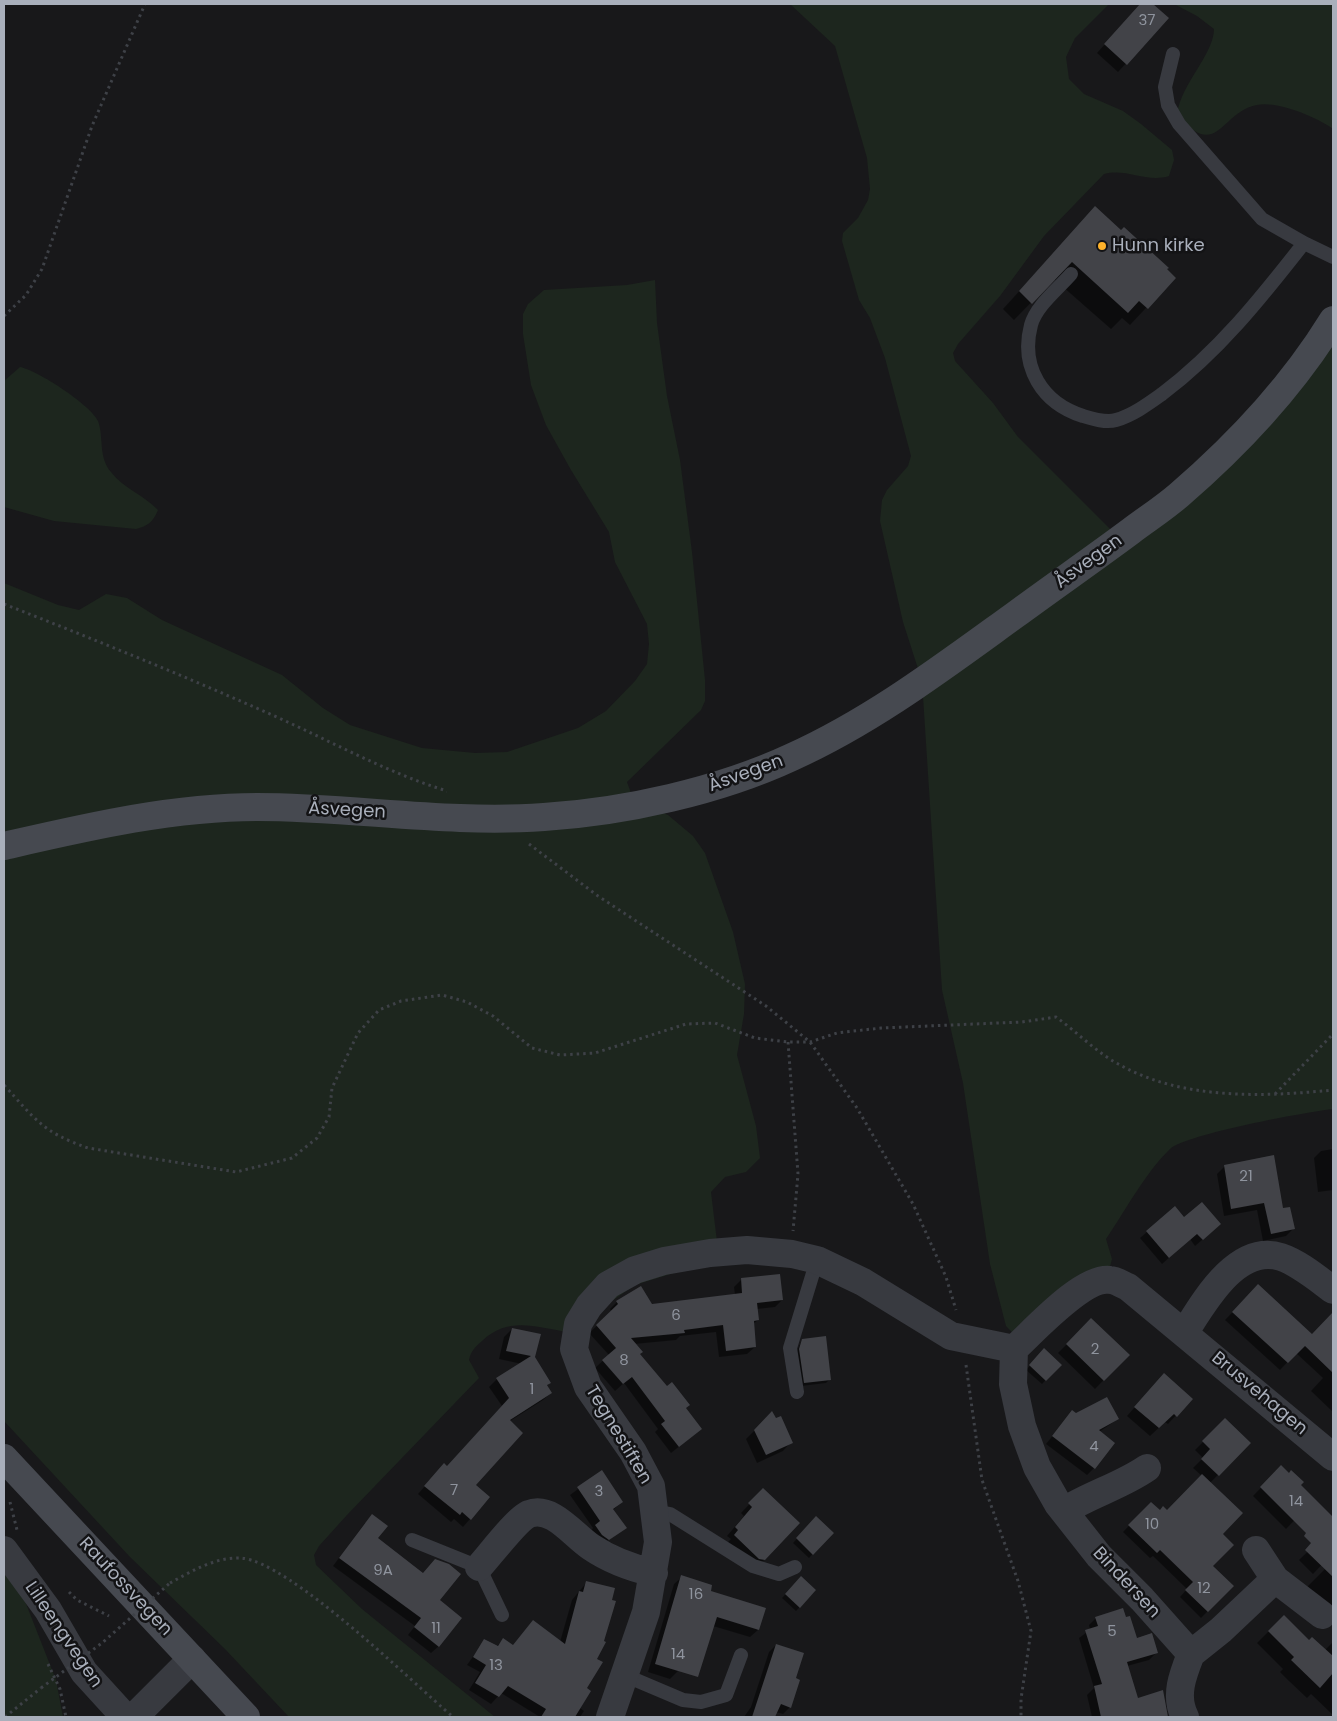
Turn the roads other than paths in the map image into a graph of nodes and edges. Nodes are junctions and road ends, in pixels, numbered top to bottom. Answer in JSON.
{"nodes":[{"id":1,"x":1173,"y":54,"type":"dead end"},
{"id":2,"x":1304,"y":243,"type":"junction"},
{"id":3,"x":1333,"y":257,"type":"edge"},
{"id":4,"x":1071,"y":274,"type":"dead end"},
{"id":5,"x":1333,"y":320,"type":"edge"},
{"id":6,"x":4,"y":846,"type":"edge"},
{"id":7,"x":805,"y":1257,"type":"junction"},
{"id":8,"x":1333,"y":1290,"type":"edge"},
{"id":9,"x":1184,"y":1332,"type":"junction"},
{"id":10,"x":1014,"y":1349,"type":"junction"},
{"id":11,"x":797,"y":1392,"type":"dead end"},
{"id":12,"x":1333,"y":1457,"type":"edge"},
{"id":13,"x":4,"y":1458,"type":"edge"},
{"id":14,"x":1147,"y":1468,"type":"dead end"},
{"id":15,"x":656,"y":1511,"type":"junction"},
{"id":16,"x":1064,"y":1511,"type":"junction"},
{"id":17,"x":412,"y":1540,"type":"dead end"},
{"id":18,"x":13,"y":1544,"type":"edge"},
{"id":19,"x":1256,"y":1550,"type":"dead end"},
{"id":20,"x":795,"y":1566,"type":"dead end"},
{"id":21,"x":479,"y":1567,"type":"junction"},
{"id":22,"x":654,"y":1573,"type":"junction"},
{"id":23,"x":1275,"y":1579,"type":"junction"},
{"id":24,"x":502,"y":1615,"type":"dead end"},
{"id":25,"x":1322,"y":1615,"type":"dead end"},
{"id":26,"x":1190,"y":1654,"type":"junction"},
{"id":27,"x":741,"y":1655,"type":"dead end"},
{"id":28,"x":192,"y":1658,"type":"junction"},
{"id":29,"x":624,"y":1675,"type":"junction"},
{"id":30,"x":125,"y":1717,"type":"edge"},
{"id":31,"x":134,"y":1717,"type":"edge"},
{"id":32,"x":246,"y":1717,"type":"edge"},
{"id":33,"x":610,"y":1717,"type":"edge"},
{"id":34,"x":1185,"y":1717,"type":"edge"}],
"edges":[{"from":1,"to":2,"type":"lane"},
{"from":2,"to":3,"type":"lane"},
{"from":2,"to":4,"type":"lane"},
{"from":5,"to":6,"type":"main road","name":"Åsvegen"},
{"from":7,"to":10,"type":"street","name":"Tegnestiften"},
{"from":7,"to":11,"type":"lane"},
{"from":7,"to":15,"type":"street","name":"Tegnestiften"},
{"from":8,"to":9,"type":"street"},
{"from":9,"to":10,"type":"street"},
{"from":9,"to":12,"type":"street","name":"Brusvehagen"},
{"from":10,"to":16,"type":"street","name":"Bindersen"},
{"from":13,"to":28,"type":"main road","name":"Raufossvegen"},
{"from":14,"to":16,"type":"street"},
{"from":15,"to":20,"type":"lane"},
{"from":15,"to":22,"type":"street","name":"Tegnestiften"},
{"from":16,"to":26,"type":"street","name":"Bindersen"},
{"from":17,"to":21,"type":"lane"},
{"from":18,"to":30,"type":"street","name":"Lilleengvegen"},
{"from":19,"to":23,"type":"street"},
{"from":21,"to":22,"type":"street"},
{"from":21,"to":24,"type":"lane"},
{"from":22,"to":29,"type":"street","name":"Tegnestiften"},
{"from":23,"to":25,"type":"street"},
{"from":23,"to":26,"type":"street"},
{"from":26,"to":34,"type":"street"},
{"from":27,"to":29,"type":"lane"},
{"from":28,"to":31,"type":"street"},
{"from":28,"to":32,"type":"main road","name":"Raufossvegen"},
{"from":29,"to":33,"type":"street","name":"Tegnestiften"}]}
